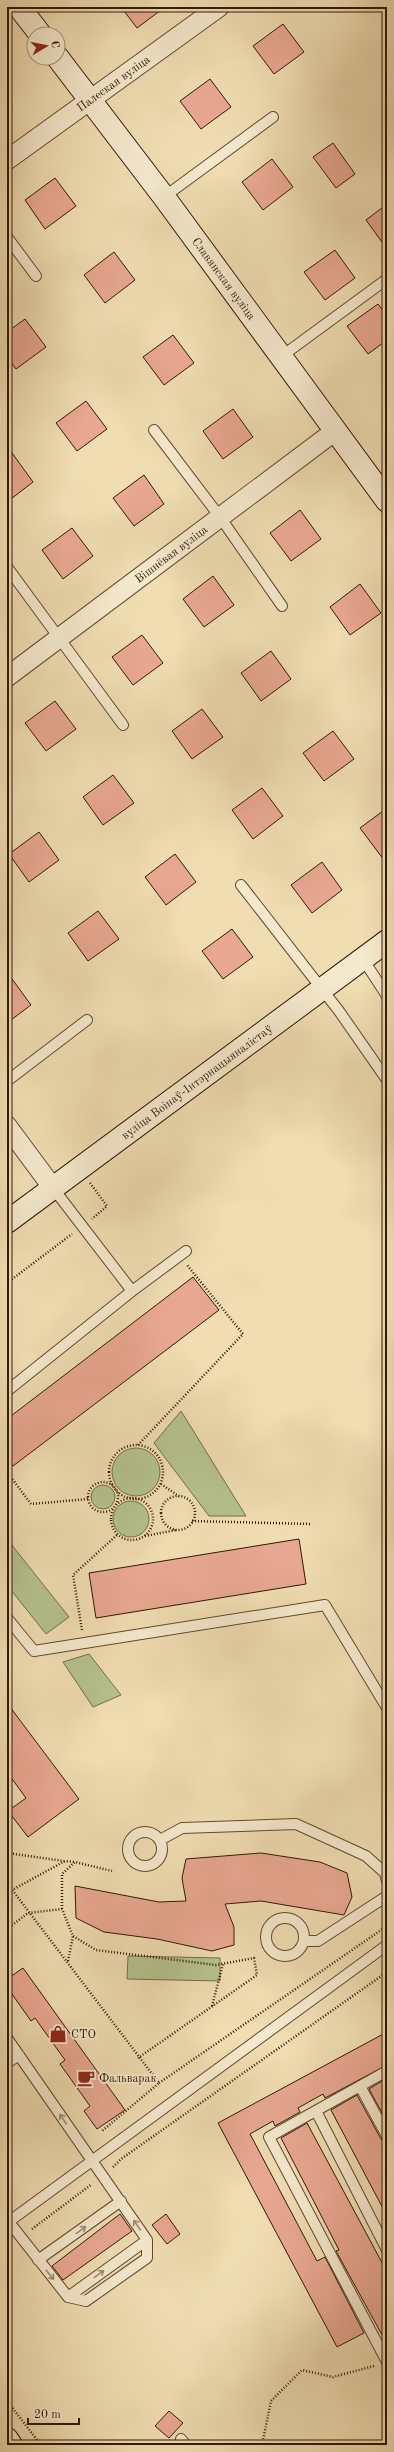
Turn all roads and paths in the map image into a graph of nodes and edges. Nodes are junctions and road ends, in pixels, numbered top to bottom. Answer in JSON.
{"nodes":[{"id":1,"x":19,"y":7,"type":"edge"},
{"id":2,"x":219,"y":7,"type":"edge"},
{"id":3,"x":34,"y":26,"type":"edge"},
{"id":4,"x":64,"y":66,"type":"edge"},
{"id":5,"x":89,"y":100,"type":"junction"},
{"id":6,"x":272,"y":117,"type":"dead end"},
{"id":7,"x":7,"y":160,"type":"edge"},
{"id":8,"x":164,"y":197,"type":"junction"},
{"id":9,"x":7,"y":237,"type":"edge"},
{"id":10,"x":36,"y":276,"type":"dead end"},
{"id":11,"x":387,"y":279,"type":"edge"},
{"id":12,"x":282,"y":356,"type":"junction"},
{"id":13,"x":154,"y":430,"type":"dead end"},
{"id":14,"x":335,"y":431,"type":"junction"},
{"id":15,"x":387,"y":501,"type":"edge"},
{"id":16,"x":220,"y":517,"type":"junction"},
{"id":17,"x":7,"y":567,"type":"edge"},
{"id":18,"x":282,"y":606,"type":"dead end"},
{"id":19,"x":60,"y":637,"type":"junction"},
{"id":20,"x":7,"y":676,"type":"edge"},
{"id":21,"x":123,"y":725,"type":"dead end"},
{"id":22,"x":241,"y":885,"type":"dead end"},
{"id":23,"x":387,"y":941,"type":"edge"},
{"id":24,"x":362,"y":959,"type":"junction"},
{"id":25,"x":322,"y":988,"type":"junction"},
{"id":26,"x":387,"y":996,"type":"edge"},
{"id":27,"x":88,"y":1020,"type":"dead end"},
{"id":28,"x":387,"y":1080,"type":"edge"},
{"id":29,"x":7,"y":1081,"type":"edge"},
{"id":30,"x":7,"y":1126,"type":"edge"},
{"id":31,"x":79,"y":1169,"type":"junction"},
{"id":32,"x":53,"y":1188,"type":"junction"},
{"id":33,"x":7,"y":1222,"type":"edge"},
{"id":34,"x":82,"y":1226,"type":"junction"},
{"id":35,"x":183,"y":1253,"type":"joint"},
{"id":36,"x":7,"y":1283,"type":"edge"},
{"id":37,"x":132,"y":1291,"type":"junction"},
{"id":38,"x":7,"y":1392,"type":"edge"},
{"id":39,"x":138,"y":1445,"type":"junction"},
{"id":40,"x":7,"y":1472,"type":"edge"},
{"id":41,"x":161,"y":1484,"type":"junction"},
{"id":42,"x":116,"y":1489,"type":"junction"},
{"id":43,"x":180,"y":1497,"type":"junction"},
{"id":44,"x":88,"y":1499,"type":"junction"},
{"id":45,"x":132,"y":1499,"type":"junction"},
{"id":46,"x":115,"y":1507,"type":"junction"},
{"id":47,"x":192,"y":1521,"type":"junction"},
{"id":48,"x":312,"y":1524,"type":"dead end"},
{"id":49,"x":176,"y":1530,"type":"junction"},
{"id":50,"x":117,"y":1535,"type":"junction"},
{"id":51,"x":144,"y":1537,"type":"junction"},
{"id":52,"x":7,"y":1618,"type":"edge"},
{"id":53,"x":84,"y":1643,"type":"junction"},
{"id":54,"x":387,"y":1708,"type":"edge"},
{"id":55,"x":160,"y":1840,"type":"dead end"},
{"id":56,"x":7,"y":1853,"type":"edge"},
{"id":57,"x":65,"y":1861,"type":"junction"},
{"id":58,"x":75,"y":1862,"type":"junction"},
{"id":59,"x":112,"y":1871,"type":"dead end"},
{"id":60,"x":387,"y":1881,"type":"edge"},
{"id":61,"x":7,"y":1883,"type":"edge"},
{"id":62,"x":14,"y":1889,"type":"junction"},
{"id":63,"x":387,"y":1896,"type":"edge"},
{"id":64,"x":62,"y":1909,"type":"junction"},
{"id":65,"x":28,"y":1913,"type":"junction"},
{"id":66,"x":387,"y":1926,"type":"edge"},
{"id":67,"x":7,"y":1929,"type":"edge"},
{"id":68,"x":73,"y":1936,"type":"junction"},
{"id":69,"x":304,"y":1941,"type":"dead end"},
{"id":70,"x":387,"y":1945,"type":"edge"},
{"id":71,"x":68,"y":1961,"type":"junction"},
{"id":72,"x":223,"y":1964,"type":"junction"},
{"id":73,"x":387,"y":1972,"type":"edge"},
{"id":74,"x":212,"y":2006,"type":"junction"},
{"id":75,"x":7,"y":2038,"type":"edge"},
{"id":76,"x":19,"y":2055,"type":"junction"},
{"id":77,"x":138,"y":2058,"type":"junction"},
{"id":78,"x":7,"y":2063,"type":"edge"},
{"id":79,"x":387,"y":2071,"type":"edge"},
{"id":80,"x":159,"y":2084,"type":"junction"},
{"id":81,"x":360,"y":2086,"type":"junction"},
{"id":82,"x":316,"y":2111,"type":"junction"},
{"id":83,"x":102,"y":2131,"type":"dead end"},
{"id":84,"x":387,"y":2136,"type":"edge"},
{"id":85,"x":92,"y":2161,"type":"junction"},
{"id":86,"x":104,"y":2176,"type":"junction"},
{"id":87,"x":121,"y":2201,"type":"junction"},
{"id":88,"x":8,"y":2221,"type":"edge"},
{"id":89,"x":20,"y":2237,"type":"junction"},
{"id":90,"x":147,"y":2240,"type":"junction"},
{"id":91,"x":387,"y":2250,"type":"edge"},
{"id":92,"x":38,"y":2260,"type":"junction"},
{"id":93,"x":68,"y":2298,"type":"junction"},
{"id":94,"x":387,"y":2362,"type":"edge"},
{"id":95,"x":7,"y":2401,"type":"edge"},
{"id":96,"x":7,"y":2439,"type":"edge"},
{"id":97,"x":12,"y":2445,"type":"edge"},
{"id":98,"x":41,"y":2445,"type":"edge"},
{"id":99,"x":262,"y":2445,"type":"edge"}],
"edges":[{"from":1,"to":3,"type":"street"},
{"from":2,"to":5,"type":"street","name":"Палеская вуліца"},
{"from":4,"to":5,"type":"street","name":"Славянская вуліца"},
{"from":5,"to":7,"type":"street","name":"Палеская вуліца"},
{"from":5,"to":8,"type":"street","name":"Славянская вуліца"},
{"from":6,"to":8,"type":"lane"},
{"from":8,"to":12,"type":"street","name":"Славянская вуліца"},
{"from":9,"to":10,"type":"lane"},
{"from":11,"to":12,"type":"lane"},
{"from":12,"to":14,"type":"street","name":"Славянская вуліца"},
{"from":13,"to":16,"type":"lane"},
{"from":14,"to":15,"type":"street","name":"Славянская вуліца"},
{"from":14,"to":16,"type":"street","name":"Вішнёвая вуліца"},
{"from":16,"to":18,"type":"lane"},
{"from":16,"to":19,"type":"street","name":"Вішнёвая вуліца"},
{"from":17,"to":19,"type":"lane"},
{"from":19,"to":20,"type":"street","name":"Вішнёвая вуліца"},
{"from":19,"to":21,"type":"lane"},
{"from":22,"to":25,"type":"lane"},
{"from":23,"to":24,"type":"street","name":"вуліца Воінаў-Інтэрнацыяналістаў"},
{"from":24,"to":25,"type":"street","name":"вуліца Воінаў-Інтэрнацыяналістаў"},
{"from":24,"to":26,"type":"lane"},
{"from":25,"to":28,"type":"lane"},
{"from":25,"to":31,"type":"street","name":"вуліца Воінаў-Інтэрнацыяналістаў"},
{"from":27,"to":29,"type":"lane"},
{"from":30,"to":32,"type":"street"},
{"from":31,"to":32,"type":"street","name":"вуліца Воінаў-Інтэрнацыяналістаў"},
{"from":31,"to":34,"type":"path"},
{"from":32,"to":33,"type":"street","name":"вуліца Воінаў-Інтэрнацыяналістаў"},
{"from":32,"to":34,"type":"lane"},
{"from":34,"to":36,"type":"path"},
{"from":34,"to":37,"type":"lane"},
{"from":35,"to":37,"type":"lane"},
{"from":35,"to":39,"type":"path"},
{"from":37,"to":38,"type":"lane"},
{"from":39,"to":41,"type":"path"},
{"from":39,"to":42,"type":"path"},
{"from":40,"to":44,"type":"path"},
{"from":41,"to":43,"type":"path"},
{"from":41,"to":45,"type":"path"},
{"from":42,"to":44,"type":"path"},
{"from":42,"to":45,"type":"path"},
{"from":42,"to":46,"type":"path"},
{"from":43,"to":47,"type":"path"},
{"from":43,"to":49,"type":"path"},
{"from":44,"to":46,"type":"path"},
{"from":45,"to":46,"type":"path"},
{"from":45,"to":51,"type":"path"},
{"from":46,"to":50,"type":"path"},
{"from":47,"to":48,"type":"path"},
{"from":47,"to":49,"type":"path"},
{"from":49,"to":51,"type":"path"},
{"from":50,"to":51,"type":"path"},
{"from":50,"to":53,"type":"path"},
{"from":52,"to":53,"type":"lane"},
{"from":53,"to":54,"type":"lane"},
{"from":55,"to":60,"type":"lane"},
{"from":56,"to":57,"type":"path"},
{"from":57,"to":58,"type":"path"},
{"from":57,"to":62,"type":"path"},
{"from":58,"to":59,"type":"path"},
{"from":58,"to":64,"type":"path"},
{"from":61,"to":62,"type":"path"},
{"from":62,"to":65,"type":"path"},
{"from":63,"to":69,"type":"lane"},
{"from":64,"to":65,"type":"path"},
{"from":64,"to":68,"type":"path"},
{"from":65,"to":67,"type":"path"},
{"from":65,"to":71,"type":"path"},
{"from":66,"to":80,"type":"path"},
{"from":68,"to":71,"type":"path"},
{"from":68,"to":72,"type":"path"},
{"from":70,"to":85,"type":"lane"},
{"from":71,"to":77,"type":"path"},
{"from":72,"to":74,"type":"path"},
{"from":72,"to":74,"type":"path"},
{"from":73,"to":86,"type":"path"},
{"from":74,"to":77,"type":"path"},
{"from":75,"to":76,"type":"lane"},
{"from":76,"to":78,"type":"lane"},
{"from":85,"to":76,"type":"lane","one_way":true},
{"from":77,"to":80,"type":"path"},
{"from":79,"to":81,"type":"lane"},
{"from":80,"to":83,"type":"path"},
{"from":81,"to":82,"type":"lane"},
{"from":81,"to":84,"type":"lane"},
{"from":82,"to":91,"type":"lane"},
{"from":82,"to":94,"type":"lane"},
{"from":85,"to":86,"type":"lane"},
{"from":85,"to":88,"type":"lane"},
{"from":86,"to":87,"type":"lane"},
{"from":86,"to":89,"type":"path"},
{"from":90,"to":87,"type":"lane","one_way":true},
{"from":92,"to":87,"type":"lane","one_way":true},
{"from":88,"to":89,"type":"lane"},
{"from":89,"to":92,"type":"lane"},
{"from":93,"to":90,"type":"lane","one_way":true},
{"from":90,"to":93,"type":"lane"},
{"from":92,"to":93,"type":"lane","one_way":true},
{"from":94,"to":99,"type":"path"},
{"from":95,"to":98,"type":"path"},
{"from":96,"to":97,"type":"street"}]}
